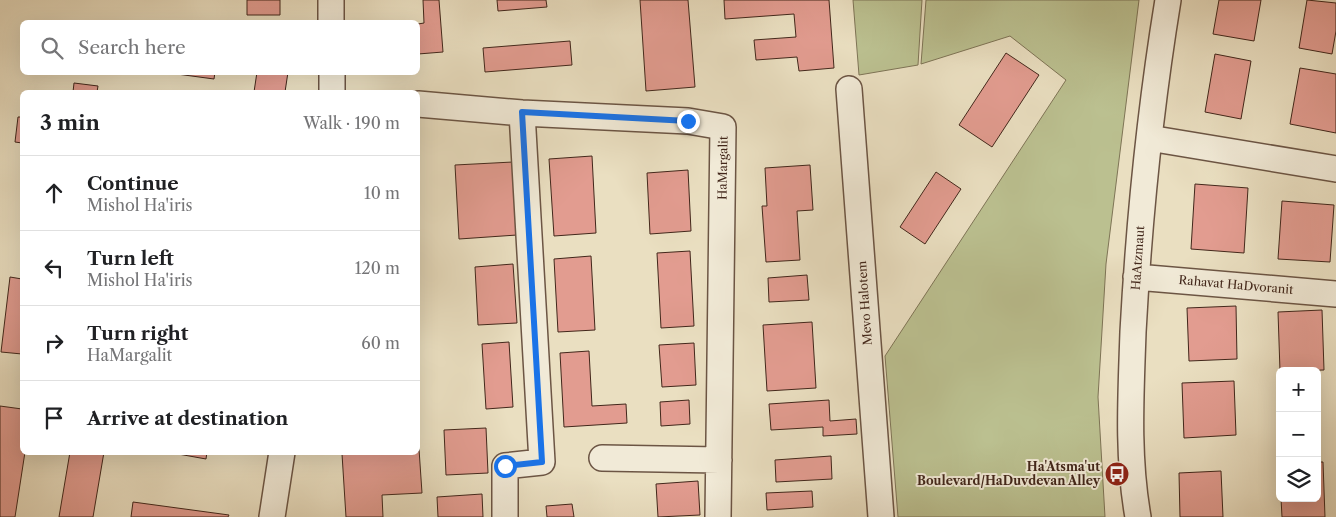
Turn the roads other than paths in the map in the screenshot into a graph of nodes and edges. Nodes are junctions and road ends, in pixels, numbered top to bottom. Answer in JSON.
{"nodes":[{"id":1,"x":330,"y":0,"type":"edge"},
{"id":2,"x":1168,"y":0,"type":"edge"},
{"id":3,"x":331,"y":20,"type":"edge"},
{"id":4,"x":332,"y":75,"type":"edge"},
{"id":5,"x":849,"y":89,"type":"dead end"},
{"id":6,"x":332,"y":90,"type":"edge"},
{"id":7,"x":420,"y":104,"type":"edge"},
{"id":8,"x":522,"y":112,"type":"junction"},
{"id":9,"x":1149,"y":138,"type":"junction"},
{"id":10,"x":1336,"y":169,"type":"edge"},
{"id":11,"x":1136,"y":277,"type":"junction"},
{"id":12,"x":1336,"y":294,"type":"edge"},
{"id":13,"x":282,"y":455,"type":"edge"},
{"id":14,"x":602,"y":458,"type":"dead end"},
{"id":15,"x":719,"y":460,"type":"junction"},
{"id":16,"x":272,"y":517,"type":"edge"},
{"id":17,"x":505,"y":517,"type":"edge"},
{"id":18,"x":718,"y":517,"type":"edge"},
{"id":19,"x":881,"y":517,"type":"edge"},
{"id":20,"x":1138,"y":517,"type":"edge"}],
"edges":[{"from":1,"to":3,"type":"street"},
{"from":2,"to":9,"type":"street","name":"HaAtzmaut"},
{"from":4,"to":6,"type":"street"},
{"from":5,"to":19,"type":"street","name":"Mevo Halotem"},
{"from":7,"to":8,"type":"street","name":"HaMargalit"},
{"from":8,"to":15,"type":"street","name":"HaMargalit"},
{"from":8,"to":17,"type":"street"},
{"from":9,"to":10,"type":"street"},
{"from":9,"to":11,"type":"street","name":"HaAtzmaut"},
{"from":11,"to":12,"type":"street","name":"Rahavat HaDvoranit"},
{"from":11,"to":20,"type":"street","name":"HaAtzmaut"},
{"from":13,"to":16,"type":"street"},
{"from":14,"to":15,"type":"street"},
{"from":15,"to":18,"type":"street","name":"HaMargalit"}]}
